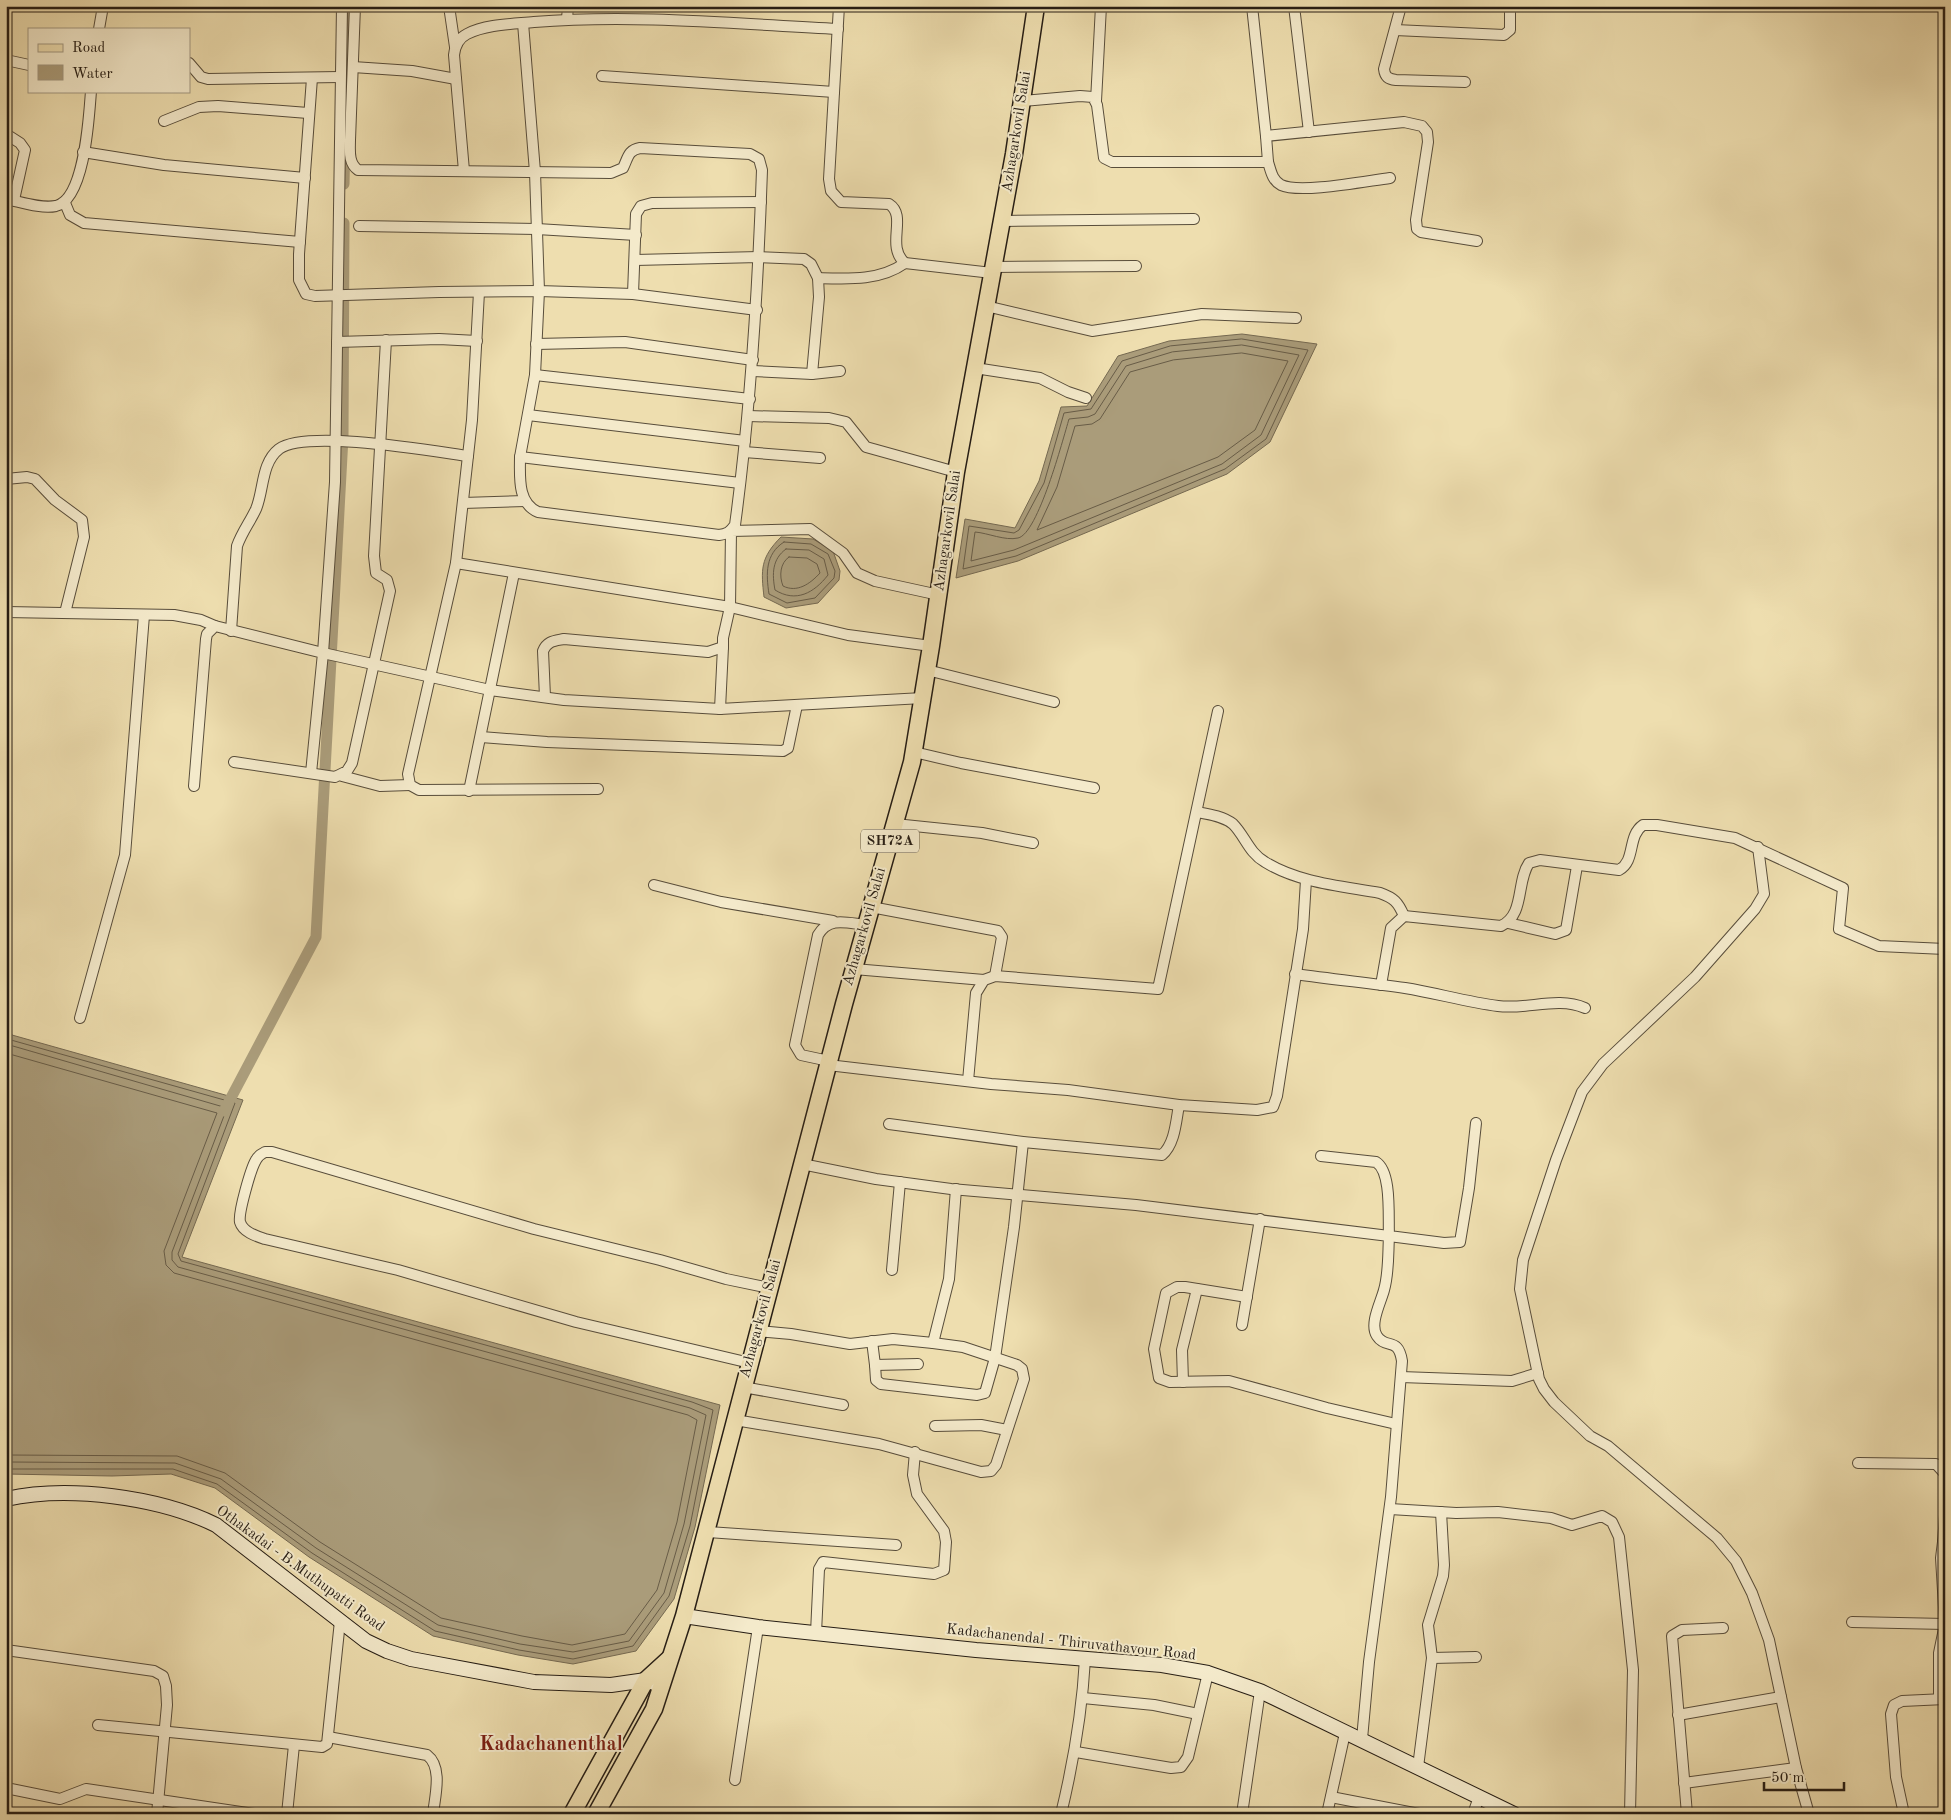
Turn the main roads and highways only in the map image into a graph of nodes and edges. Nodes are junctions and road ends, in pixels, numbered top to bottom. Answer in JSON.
{"nodes":[{"id":1,"x":1036,"y":6,"type":"edge"},
{"id":2,"x":6,"y":1499,"type":"edge"},
{"id":3,"x":684,"y":1616,"type":"junction"},
{"id":4,"x":669,"y":1659,"type":"junction"},
{"id":5,"x":646,"y":1680,"type":"junction"},
{"id":6,"x":661,"y":1685,"type":"junction"},
{"id":7,"x":572,"y":1814,"type":"edge"},
{"id":8,"x":596,"y":1814,"type":"edge"},
{"id":9,"x":1514,"y":1814,"type":"edge"}],
"edges":[{"from":1,"to":3,"type":"main road","name":"Azhagarkovil Salai","number":"SH72A"},
{"from":2,"to":5,"type":"main road","name":"Othakadai - B.Muthupatti Road"},
{"from":3,"to":4,"type":"main road","name":"Azhagarkovil Salai","number":"SH72A"},
{"from":3,"to":9,"type":"main road","name":"Kadachanendal - Thiruvathavour Road"},
{"from":4,"to":5,"type":"main road","name":"Azhagarkovil Salai","number":"SH72A"},
{"from":4,"to":6,"type":"main road","name":"Azhagarkovil Salai","number":"SH72A"},
{"from":5,"to":6,"type":"main road","name":"Othakadai - B.Muthupatti Road"},
{"from":5,"to":7,"type":"main road","name":"Azhagarkovil Salai","number":"SH72A"},
{"from":6,"to":8,"type":"main road","name":"Azhagarkovil Salai","number":"SH72A"}]}
